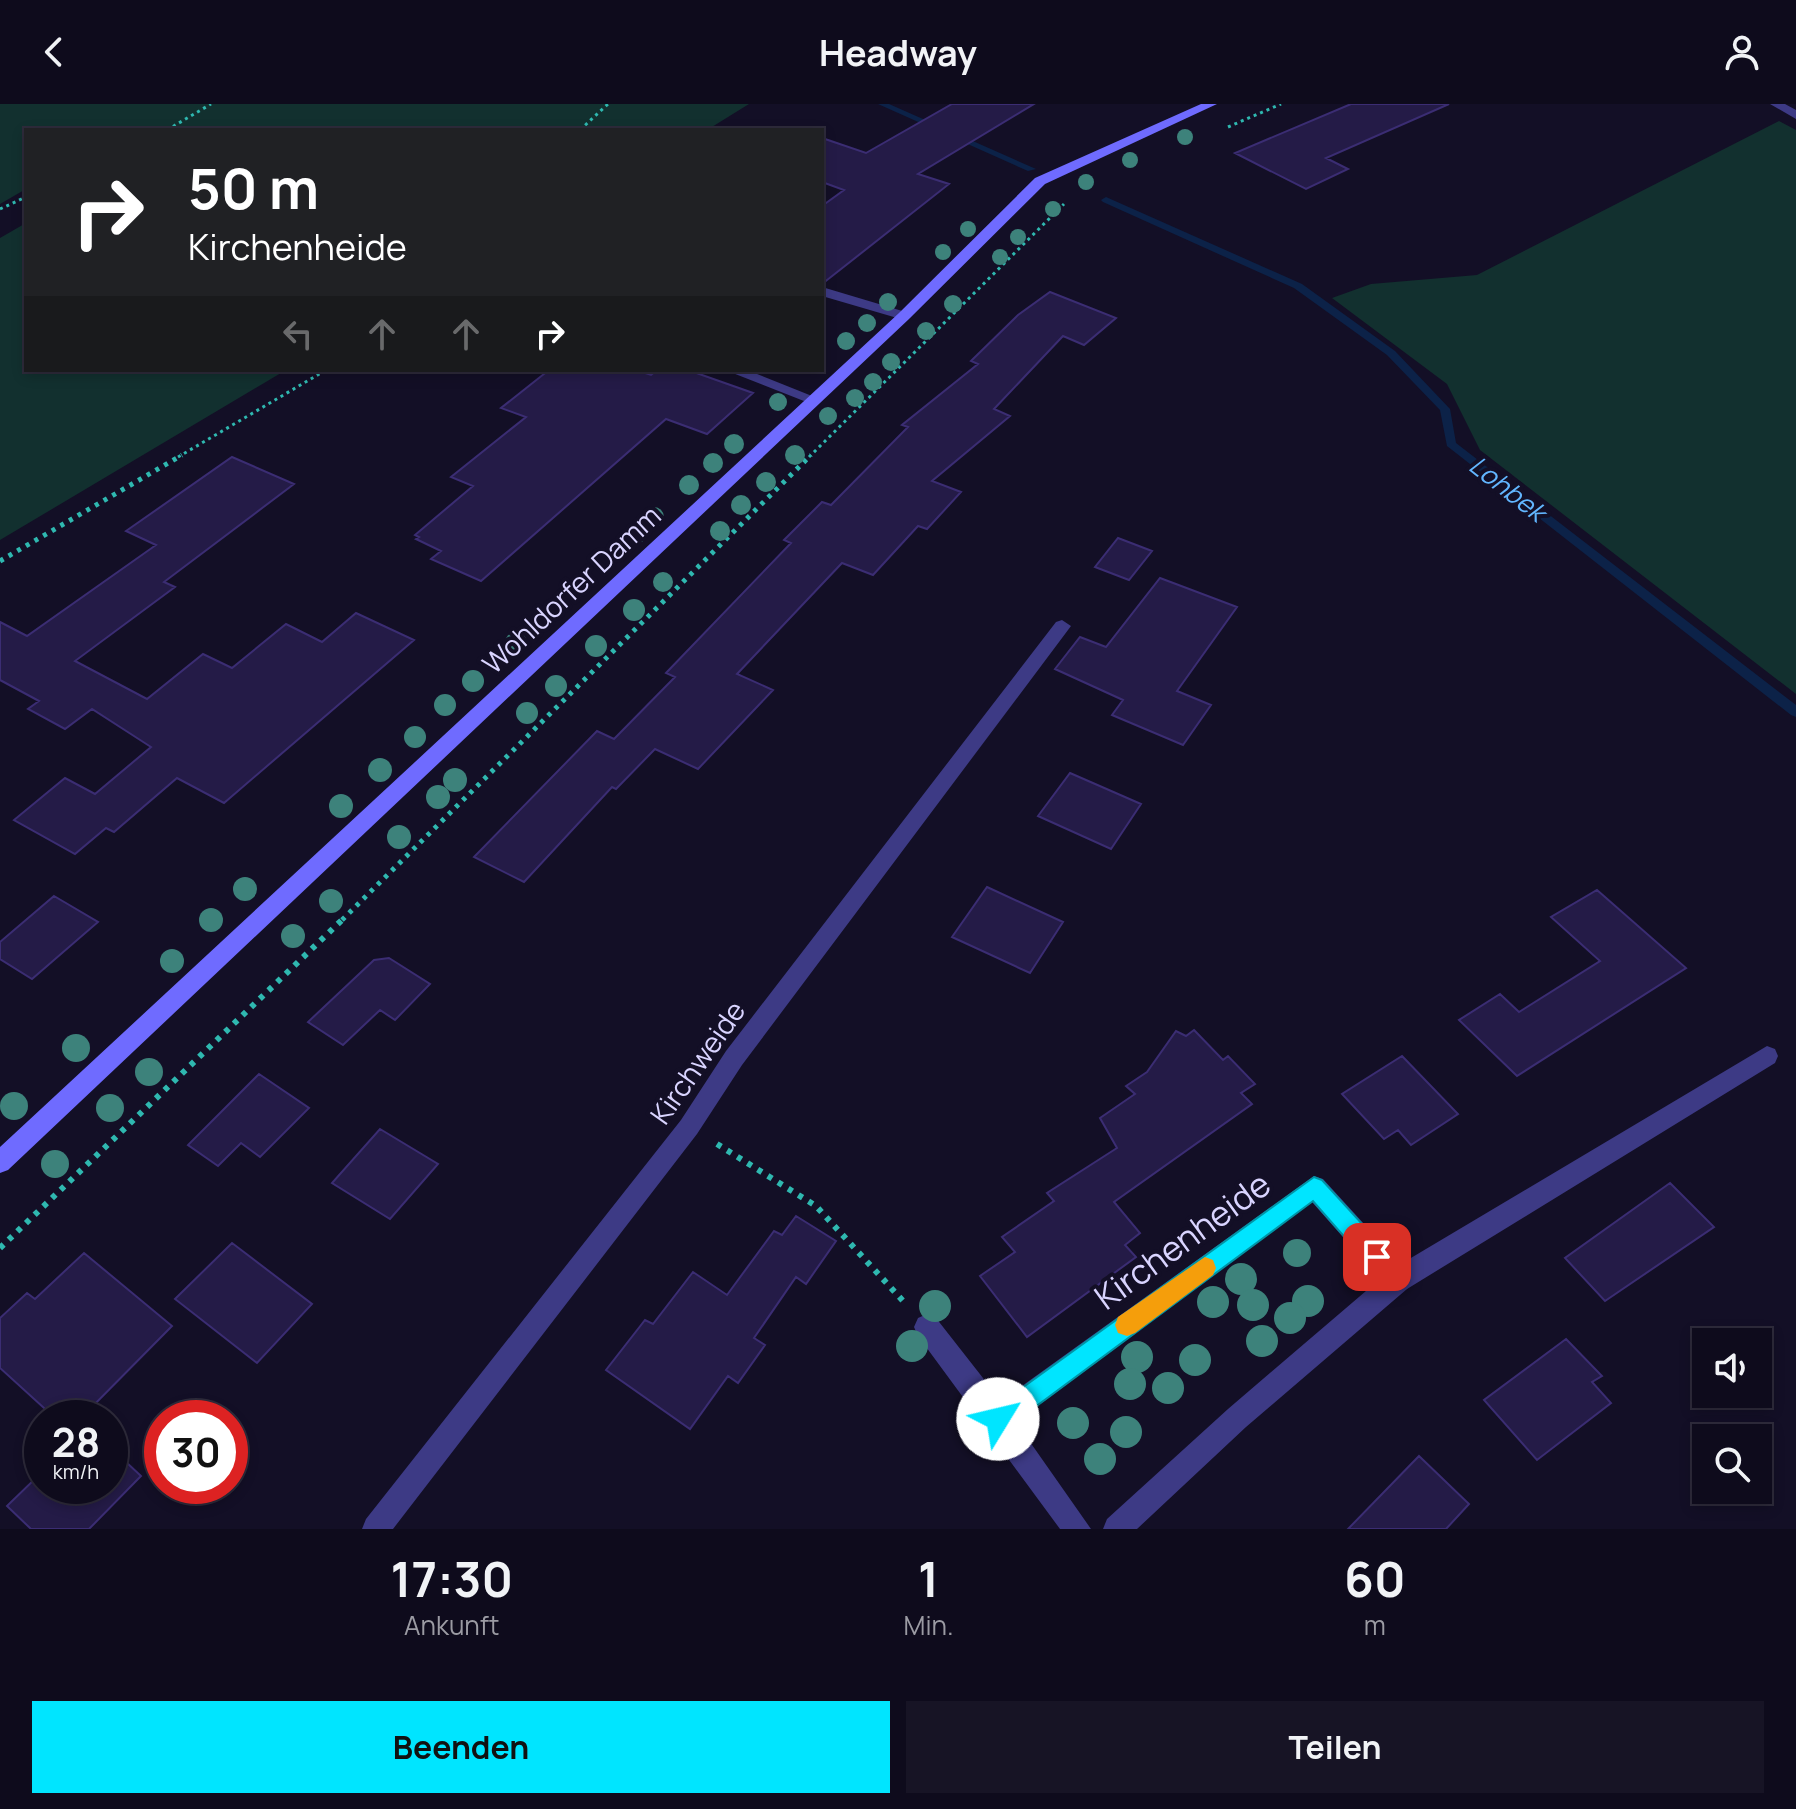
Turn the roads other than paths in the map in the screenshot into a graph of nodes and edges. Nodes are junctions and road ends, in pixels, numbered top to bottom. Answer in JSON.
{"nodes":[{"id":1,"x":1211,"y":104,"type":"edge"},
{"id":2,"x":1781,"y":105,"type":"edge"},
{"id":3,"x":1796,"y":115,"type":"edge"},
{"id":4,"x":824,"y":292,"type":"edge"},
{"id":5,"x":904,"y":316,"type":"junction"},
{"id":6,"x":738,"y":372,"type":"edge"},
{"id":7,"x":814,"y":400,"type":"junction"},
{"id":8,"x":1062,"y":626,"type":"dead end"},
{"id":9,"x":1767,"y":1056,"type":"dead end"},
{"id":10,"x":0,"y":1162,"type":"edge"},
{"id":11,"x":1398,"y":1280,"type":"junction"},
{"id":12,"x":927,"y":1327,"type":"road end"},
{"id":13,"x":998,"y":1419,"type":"junction"},
{"id":14,"x":376,"y":1529,"type":"edge"},
{"id":15,"x":1077,"y":1529,"type":"edge"},
{"id":16,"x":1117,"y":1529,"type":"edge"}],
"edges":[{"from":1,"to":5,"type":"street","name":"Wohldorfer Damm"},
{"from":2,"to":3,"type":"street"},
{"from":4,"to":5,"type":"street"},
{"from":5,"to":7,"type":"street","name":"Wohldorfer Damm"},
{"from":6,"to":7,"type":"street"},
{"from":7,"to":10,"type":"street","name":"Wohldorfer Damm"},
{"from":8,"to":14,"type":"street","name":"Kirchweide"},
{"from":9,"to":11,"type":"street"},
{"from":11,"to":13,"type":"street","name":"Kirchenheide"},
{"from":11,"to":16,"type":"street"},
{"from":12,"to":13,"type":"street"},
{"from":13,"to":15,"type":"street"}]}
